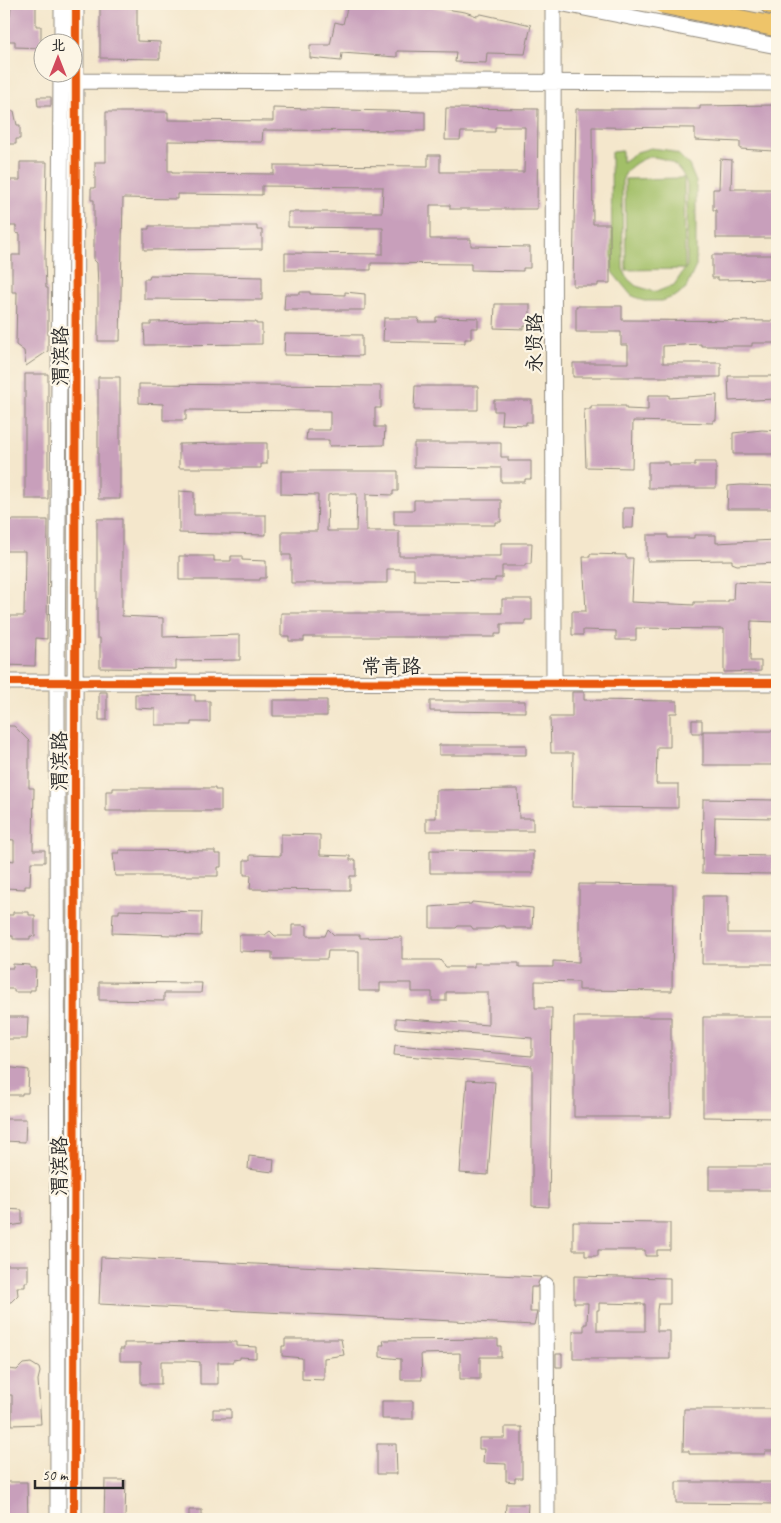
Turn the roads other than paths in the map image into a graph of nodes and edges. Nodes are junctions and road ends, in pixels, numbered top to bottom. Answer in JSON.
{"nodes":[{"id":1,"x":62,"y":4,"type":"edge"},
{"id":2,"x":76,"y":4,"type":"edge"},
{"id":3,"x":553,"y":4,"type":"edge"},
{"id":4,"x":564,"y":4,"type":"edge"},
{"id":5,"x":663,"y":4,"type":"edge"},
{"id":6,"x":769,"y":4,"type":"edge"},
{"id":7,"x":777,"y":5,"type":"edge"},
{"id":8,"x":777,"y":27,"type":"edge"},
{"id":9,"x":62,"y":32,"type":"edge"},
{"id":10,"x":76,"y":32,"type":"edge"},
{"id":11,"x":777,"y":46,"type":"edge"},
{"id":12,"x":82,"y":81,"type":"edge"},
{"id":13,"x":61,"y":82,"type":"edge"},
{"id":14,"x":77,"y":82,"type":"edge"},
{"id":15,"x":777,"y":82,"type":"edge"},
{"id":16,"x":554,"y":83,"type":"junction"},
{"id":17,"x":76,"y":681,"type":"junction"},
{"id":18,"x":4,"y":682,"type":"edge"},
{"id":19,"x":57,"y":682,"type":"junction"},
{"id":20,"x":554,"y":682,"type":"junction"},
{"id":21,"x":777,"y":683,"type":"edge"},
{"id":22,"x":546,"y":1285,"type":"dead end"},
{"id":23,"x":58,"y":1519,"type":"edge"},
{"id":24,"x":74,"y":1519,"type":"edge"},
{"id":25,"x":547,"y":1519,"type":"edge"}],
"edges":[{"from":1,"to":9,"type":"street"},
{"from":2,"to":10,"type":"street","name":"渭滨路"},
{"from":3,"to":16,"type":"street","name":"永贤路"},
{"from":4,"to":11,"type":"street"},
{"from":5,"to":8,"type":"main road","bridge":true},
{"from":6,"to":7,"type":"main road"},
{"from":12,"to":16,"type":"street"},
{"from":13,"to":19,"type":"street","name":"渭滨路"},
{"from":14,"to":17,"type":"street","name":"渭滨路"},
{"from":15,"to":16,"type":"street"},
{"from":16,"to":20,"type":"street","name":"永贤路"},
{"from":17,"to":19,"type":"street","name":"常青路"},
{"from":17,"to":20,"type":"street","name":"常青路"},
{"from":17,"to":24,"type":"street","name":"渭滨路"},
{"from":18,"to":19,"type":"street","name":"常青路"},
{"from":19,"to":23,"type":"street","name":"渭滨路"},
{"from":20,"to":21,"type":"street","name":"常青路"},
{"from":22,"to":25,"type":"street"}]}
